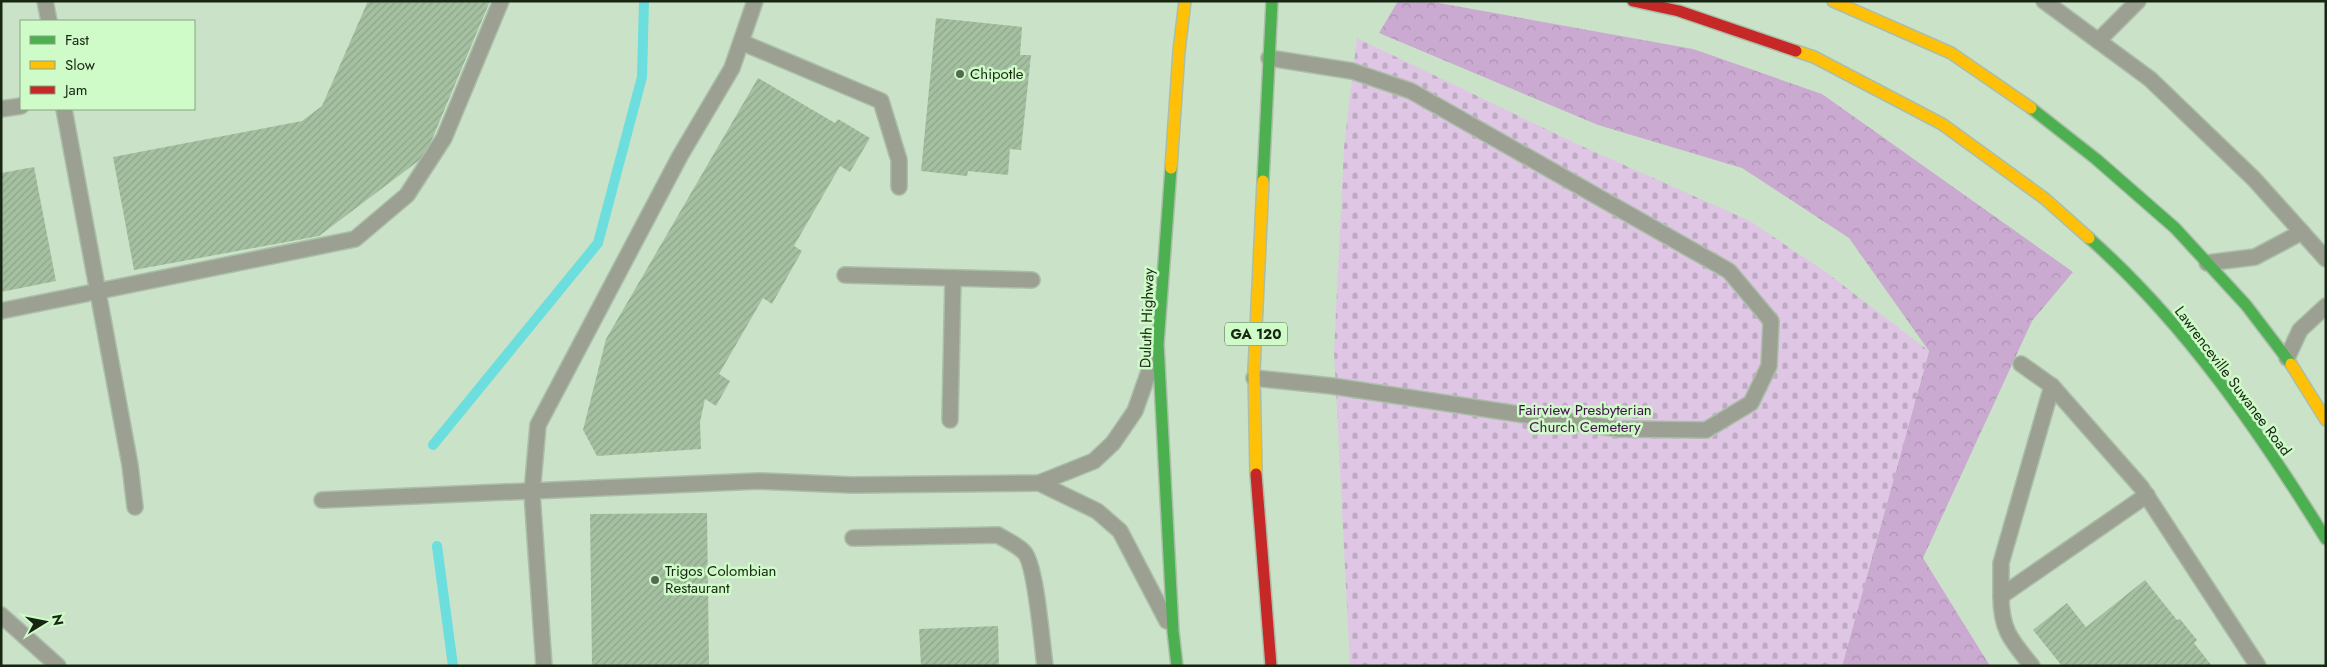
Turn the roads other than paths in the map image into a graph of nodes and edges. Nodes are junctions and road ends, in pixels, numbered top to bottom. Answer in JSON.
{"nodes":[{"id":1,"x":45,"y":1,"type":"edge"},
{"id":2,"x":501,"y":1,"type":"edge"},
{"id":3,"x":755,"y":1,"type":"edge"},
{"id":4,"x":1185,"y":1,"type":"edge"},
{"id":5,"x":1272,"y":1,"type":"edge"},
{"id":6,"x":1633,"y":1,"type":"edge"},
{"id":7,"x":1833,"y":1,"type":"edge"},
{"id":8,"x":2044,"y":1,"type":"edge"},
{"id":9,"x":2138,"y":1,"type":"edge"},
{"id":10,"x":49,"y":20,"type":"edge"},
{"id":11,"x":2098,"y":41,"type":"junction"},
{"id":12,"x":741,"y":42,"type":"junction"},
{"id":13,"x":1269,"y":58,"type":"junction"},
{"id":14,"x":20,"y":106,"type":"edge"},
{"id":15,"x":1,"y":109,"type":"edge"},
{"id":16,"x":64,"y":110,"type":"edge"},
{"id":17,"x":899,"y":187,"type":"dead end"},
{"id":18,"x":2302,"y":232,"type":"junction"},
{"id":19,"x":2326,"y":258,"type":"edge"},
{"id":20,"x":2207,"y":263,"type":"junction"},
{"id":21,"x":845,"y":275,"type":"dead end"},
{"id":22,"x":953,"y":278,"type":"junction"},
{"id":23,"x":1032,"y":280,"type":"dead end"},
{"id":24,"x":97,"y":292,"type":"junction"},
{"id":25,"x":2326,"y":306,"type":"edge"},
{"id":26,"x":1,"y":311,"type":"edge"},
{"id":27,"x":1158,"y":344,"type":"junction"},
{"id":28,"x":2287,"y":358,"type":"junction"},
{"id":29,"x":2020,"y":364,"type":"dead end"},
{"id":30,"x":1254,"y":378,"type":"junction"},
{"id":31,"x":2052,"y":386,"type":"junction"},
{"id":32,"x":950,"y":420,"type":"dead end"},
{"id":33,"x":2326,"y":420,"type":"edge"},
{"id":34,"x":1039,"y":483,"type":"junction"},
{"id":35,"x":532,"y":492,"type":"junction"},
{"id":36,"x":2147,"y":496,"type":"junction"},
{"id":37,"x":322,"y":500,"type":"dead end"},
{"id":38,"x":135,"y":507,"type":"dead end"},
{"id":39,"x":853,"y":538,"type":"dead end"},
{"id":40,"x":2326,"y":539,"type":"edge"},
{"id":41,"x":2001,"y":596,"type":"junction"},
{"id":42,"x":1,"y":615,"type":"edge"},
{"id":43,"x":1172,"y":632,"type":"junction"},
{"id":44,"x":58,"y":666,"type":"edge"},
{"id":45,"x":544,"y":666,"type":"edge"},
{"id":46,"x":1045,"y":666,"type":"edge"},
{"id":47,"x":1177,"y":666,"type":"edge"},
{"id":48,"x":1271,"y":666,"type":"edge"},
{"id":49,"x":2032,"y":666,"type":"edge"},
{"id":50,"x":2258,"y":666,"type":"edge"}],
"edges":[{"from":1,"to":10,"type":"lane"},
{"from":2,"to":24,"type":"lane"},
{"from":3,"to":12,"type":"lane"},
{"from":4,"to":27,"type":"main road","name":"Duluth Highway"},
{"from":5,"to":13,"type":"main road","number":"GA 120"},
{"from":6,"to":40,"type":"main road","name":"Lawrenceville Suwanee Road"},
{"from":7,"to":20,"type":"main road"},
{"from":8,"to":11,"type":"lane"},
{"from":9,"to":11,"type":"lane"},
{"from":11,"to":18,"type":"lane"},
{"from":12,"to":17,"type":"lane"},
{"from":12,"to":35,"type":"lane"},
{"from":13,"to":30,"type":"main road","number":"GA 120"},
{"from":13,"to":30,"type":"lane"},
{"from":14,"to":15,"type":"lane"},
{"from":16,"to":24,"type":"lane"},
{"from":18,"to":19,"type":"lane"},
{"from":18,"to":20,"type":"lane"},
{"from":20,"to":28,"type":"main road"},
{"from":21,"to":22,"type":"lane"},
{"from":22,"to":23,"type":"lane"},
{"from":22,"to":32,"type":"lane"},
{"from":24,"to":26,"type":"lane"},
{"from":24,"to":38,"type":"lane"},
{"from":25,"to":28,"type":"lane"},
{"from":27,"to":34,"type":"lane"},
{"from":27,"to":43,"type":"main road","name":"Duluth Highway"},
{"from":28,"to":33,"type":"main road"},
{"from":29,"to":31,"type":"lane"},
{"from":30,"to":48,"type":"main road","number":"GA 120"},
{"from":31,"to":36,"type":"lane"},
{"from":31,"to":41,"type":"lane"},
{"from":34,"to":35,"type":"lane"},
{"from":34,"to":43,"type":"lane"},
{"from":35,"to":37,"type":"lane"},
{"from":35,"to":45,"type":"lane"},
{"from":36,"to":41,"type":"lane"},
{"from":36,"to":50,"type":"lane"},
{"from":39,"to":46,"type":"lane"},
{"from":41,"to":49,"type":"lane"},
{"from":42,"to":44,"type":"lane"},
{"from":43,"to":47,"type":"main road","name":"Duluth Highway"}]}
